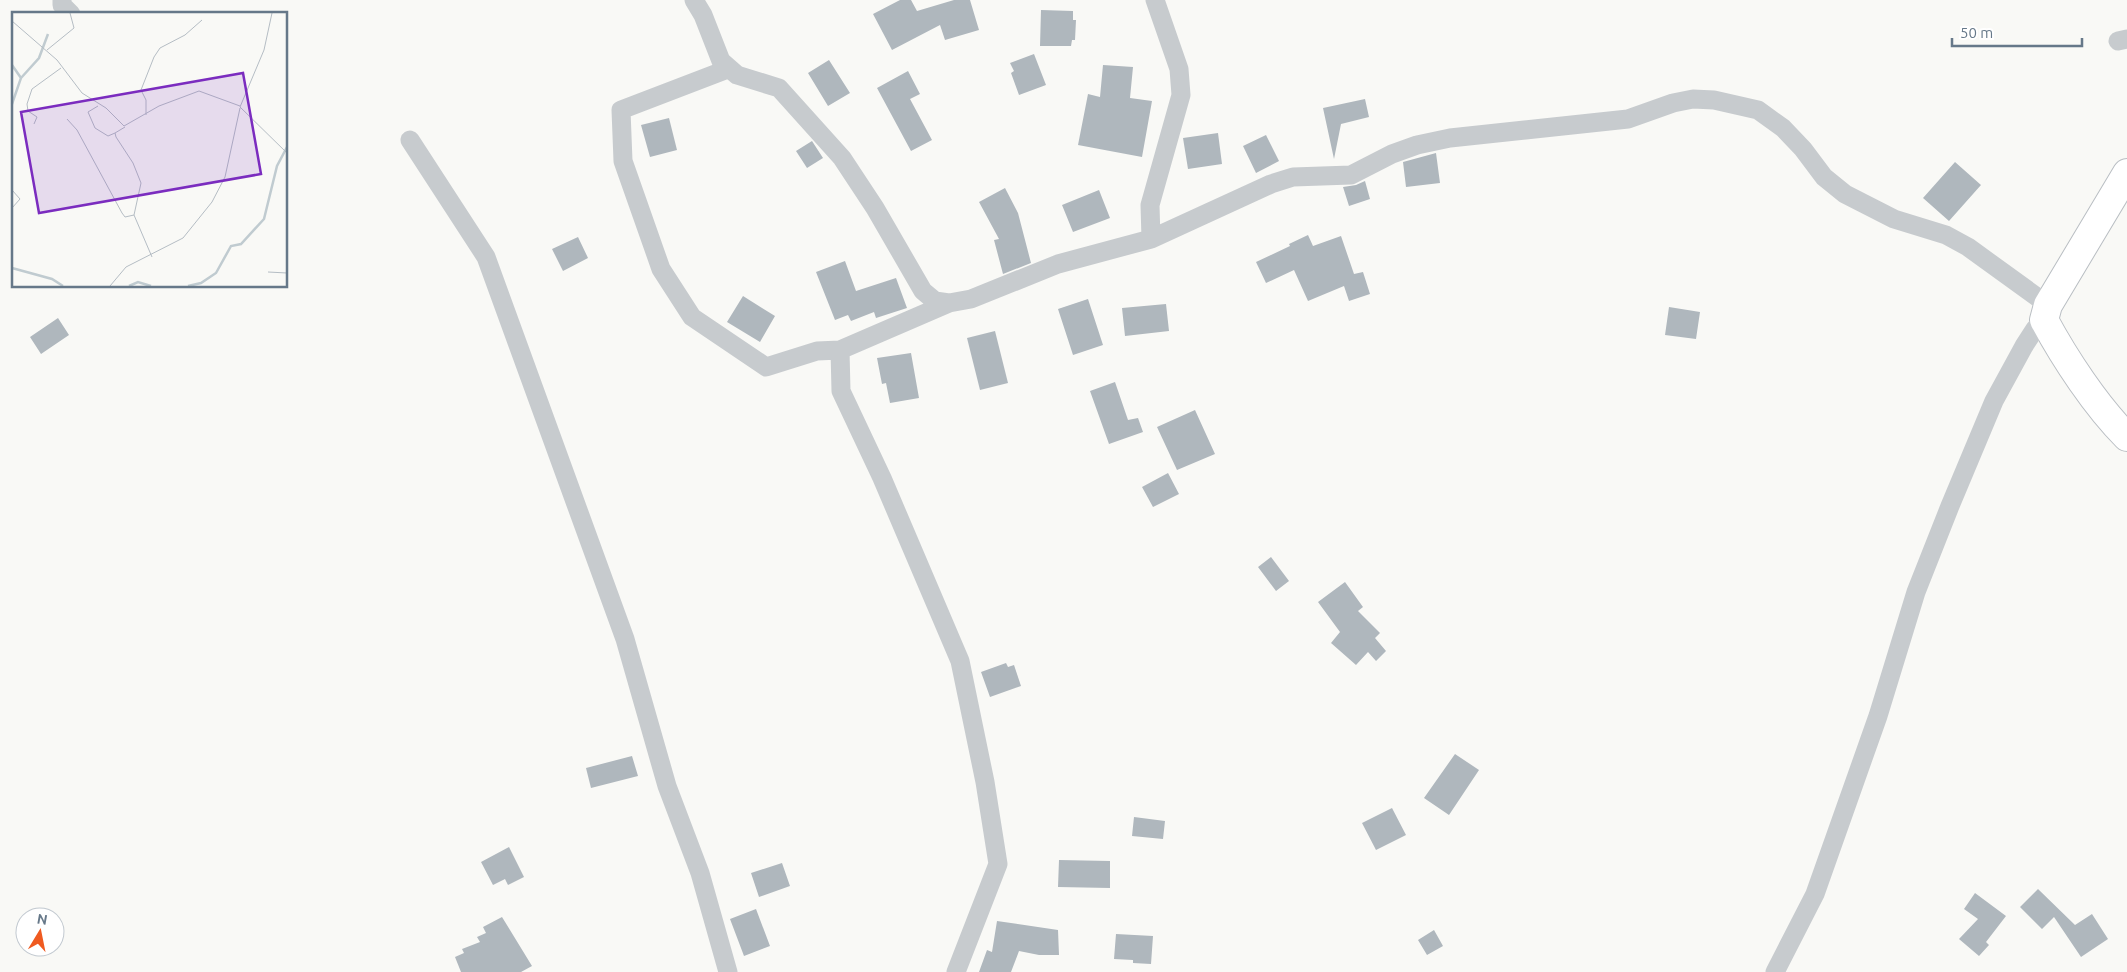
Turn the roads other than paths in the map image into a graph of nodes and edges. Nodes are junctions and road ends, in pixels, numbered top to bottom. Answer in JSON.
{"nodes":[{"id":1,"x":62,"y":0,"type":"edge"},
{"id":2,"x":694,"y":0,"type":"edge"},
{"id":3,"x":1155,"y":0,"type":"edge"},
{"id":4,"x":68,"y":12,"type":"edge"},
{"id":5,"x":728,"y":69,"type":"junction"},
{"id":6,"x":410,"y":140,"type":"dead end"},
{"id":7,"x":2127,"y":174,"type":"edge"},
{"id":8,"x":1152,"y":239,"type":"junction"},
{"id":9,"x":949,"y":303,"type":"junction"},
{"id":10,"x":2046,"y":313,"type":"junction"},
{"id":11,"x":840,"y":350,"type":"junction"},
{"id":12,"x":2127,"y":437,"type":"edge"},
{"id":13,"x":728,"y":972,"type":"edge"},
{"id":14,"x":956,"y":972,"type":"edge"},
{"id":15,"x":1775,"y":972,"type":"edge"}],
"edges":[{"from":1,"to":4,"type":"street"},
{"from":2,"to":5,"type":"street"},
{"from":3,"to":8,"type":"street"},
{"from":5,"to":9,"type":"street"},
{"from":5,"to":11,"type":"street"},
{"from":6,"to":13,"type":"street"},
{"from":7,"to":10,"type":"street"},
{"from":8,"to":9,"type":"street"},
{"from":8,"to":10,"type":"street"},
{"from":9,"to":11,"type":"street"},
{"from":10,"to":12,"type":"street"},
{"from":10,"to":15,"type":"street"},
{"from":11,"to":14,"type":"street"}]}
